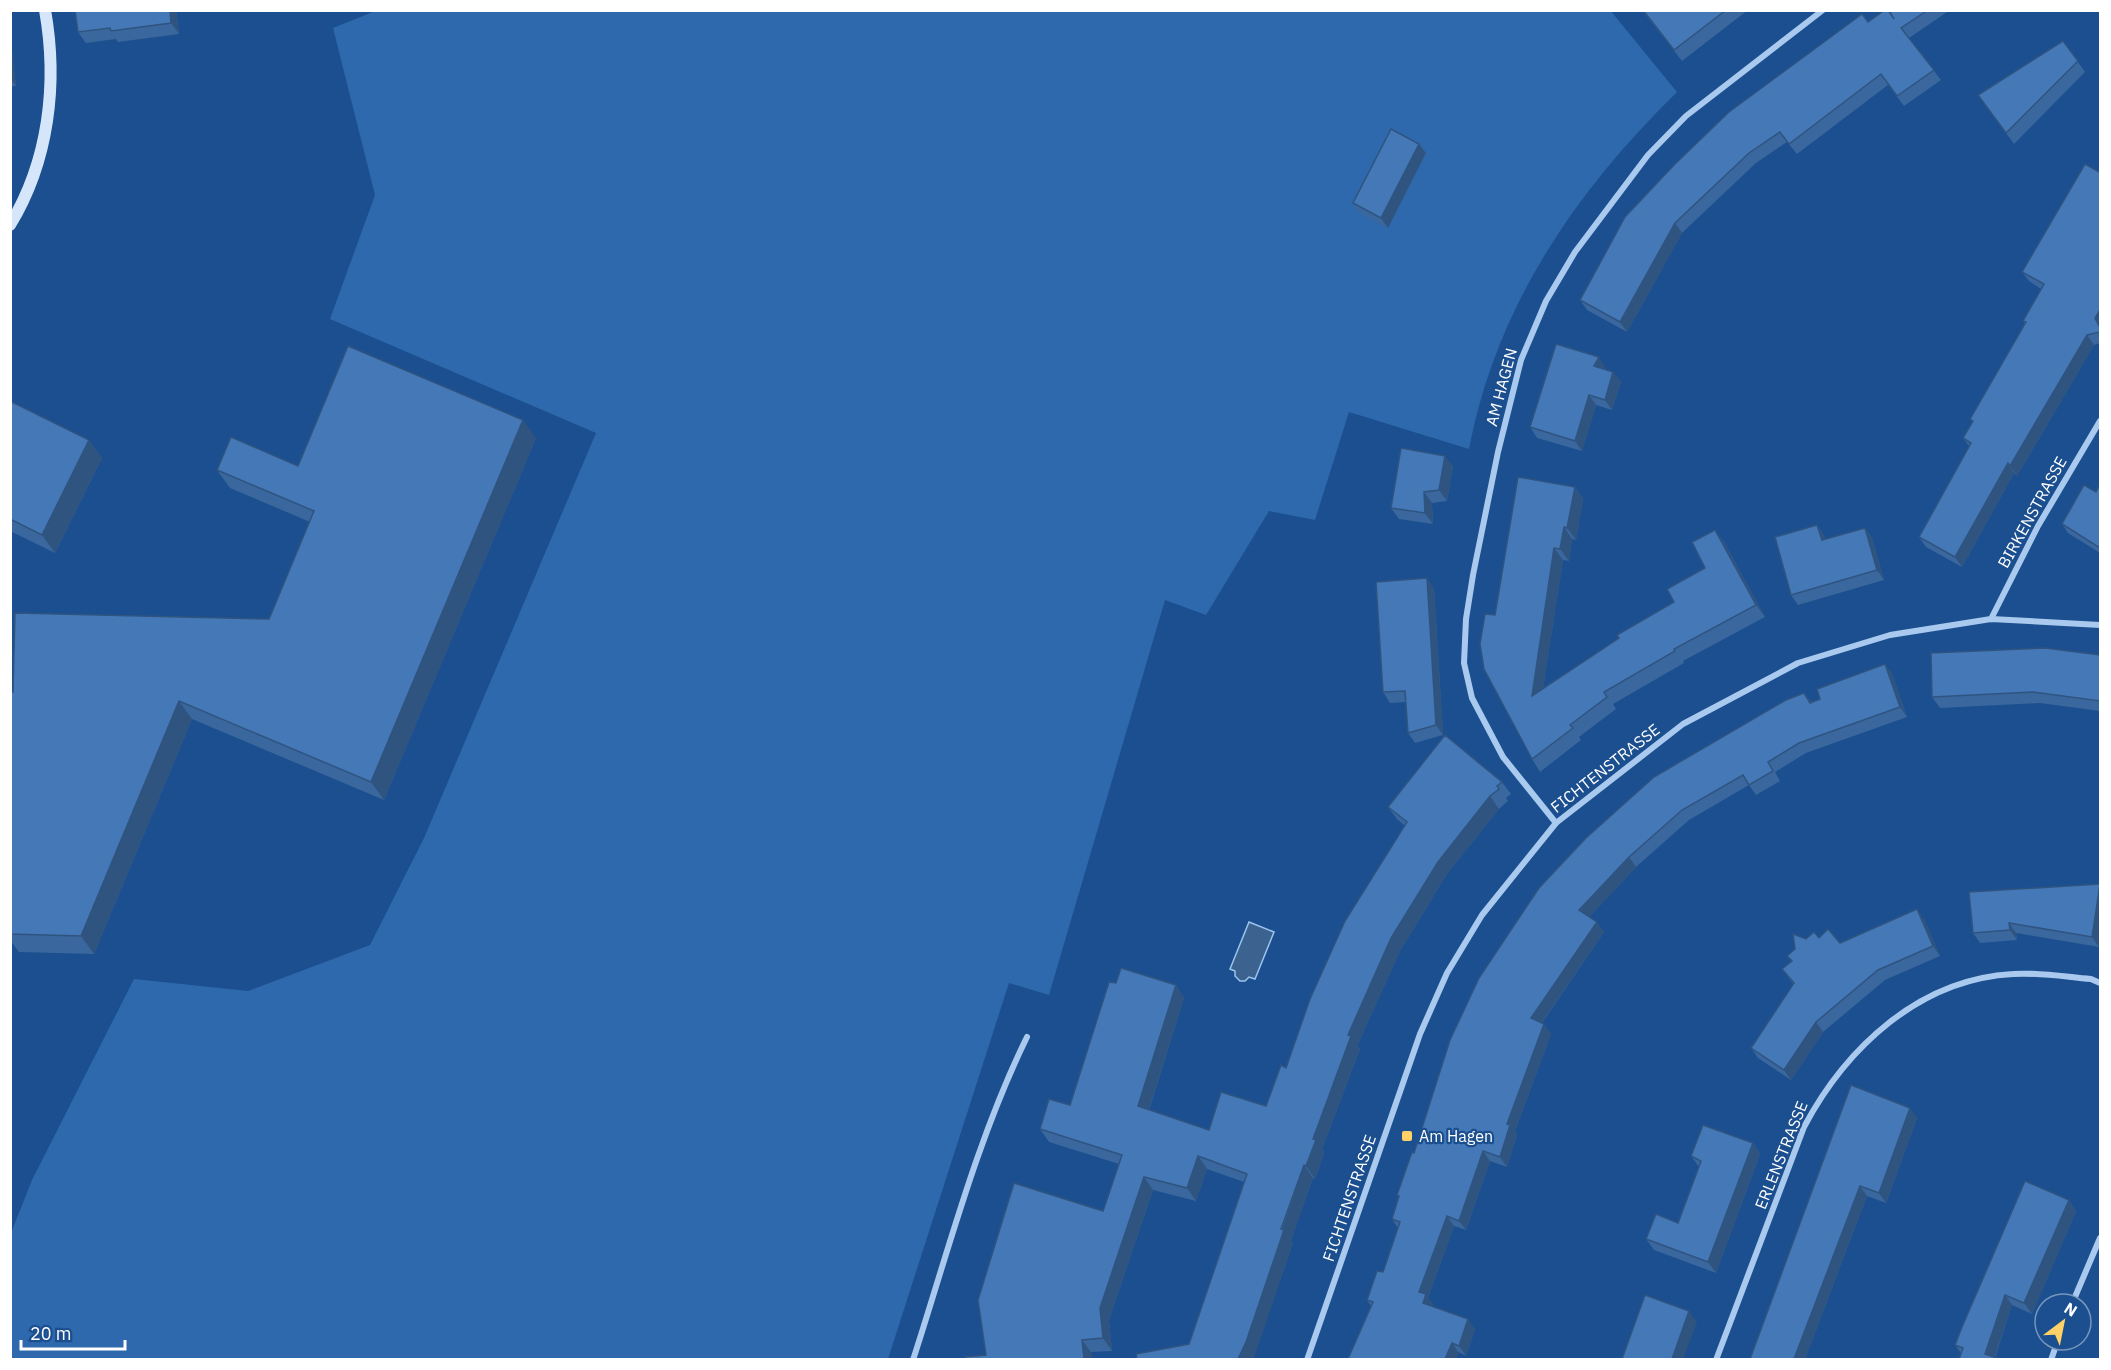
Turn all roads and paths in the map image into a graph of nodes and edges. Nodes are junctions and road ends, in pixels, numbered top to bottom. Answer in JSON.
{"nodes":[{"id":1,"x":45,"y":10,"type":"edge"},
{"id":2,"x":1823,"y":10,"type":"edge"},
{"id":3,"x":10,"y":225,"type":"edge"},
{"id":4,"x":2100,"y":421,"type":"edge"},
{"id":5,"x":1991,"y":619,"type":"junction"},
{"id":6,"x":2100,"y":625,"type":"edge"},
{"id":7,"x":1556,"y":823,"type":"junction"},
{"id":8,"x":2100,"y":983,"type":"edge"},
{"id":9,"x":1027,"y":1037,"type":"dead end"},
{"id":10,"x":2100,"y":1238,"type":"edge"},
{"id":11,"x":2077,"y":1292,"type":"edge"},
{"id":12,"x":913,"y":1359,"type":"edge"},
{"id":13,"x":1307,"y":1359,"type":"edge"},
{"id":14,"x":1716,"y":1359,"type":"edge"}],
"edges":[{"from":1,"to":3,"type":"main road"},
{"from":2,"to":7,"type":"street","name":"AM HAGEN"},
{"from":4,"to":5,"type":"street","name":"BIRKENSTRASSE"},
{"from":5,"to":6,"type":"street","name":"FICHTENSTRASSE"},
{"from":5,"to":7,"type":"street","name":"FICHTENSTRASSE"},
{"from":7,"to":13,"type":"street","name":"FICHTENSTRASSE"},
{"from":8,"to":14,"type":"street","name":"ERLENSTRASSE"},
{"from":9,"to":12,"type":"street"},
{"from":10,"to":11,"type":"street"}]}
